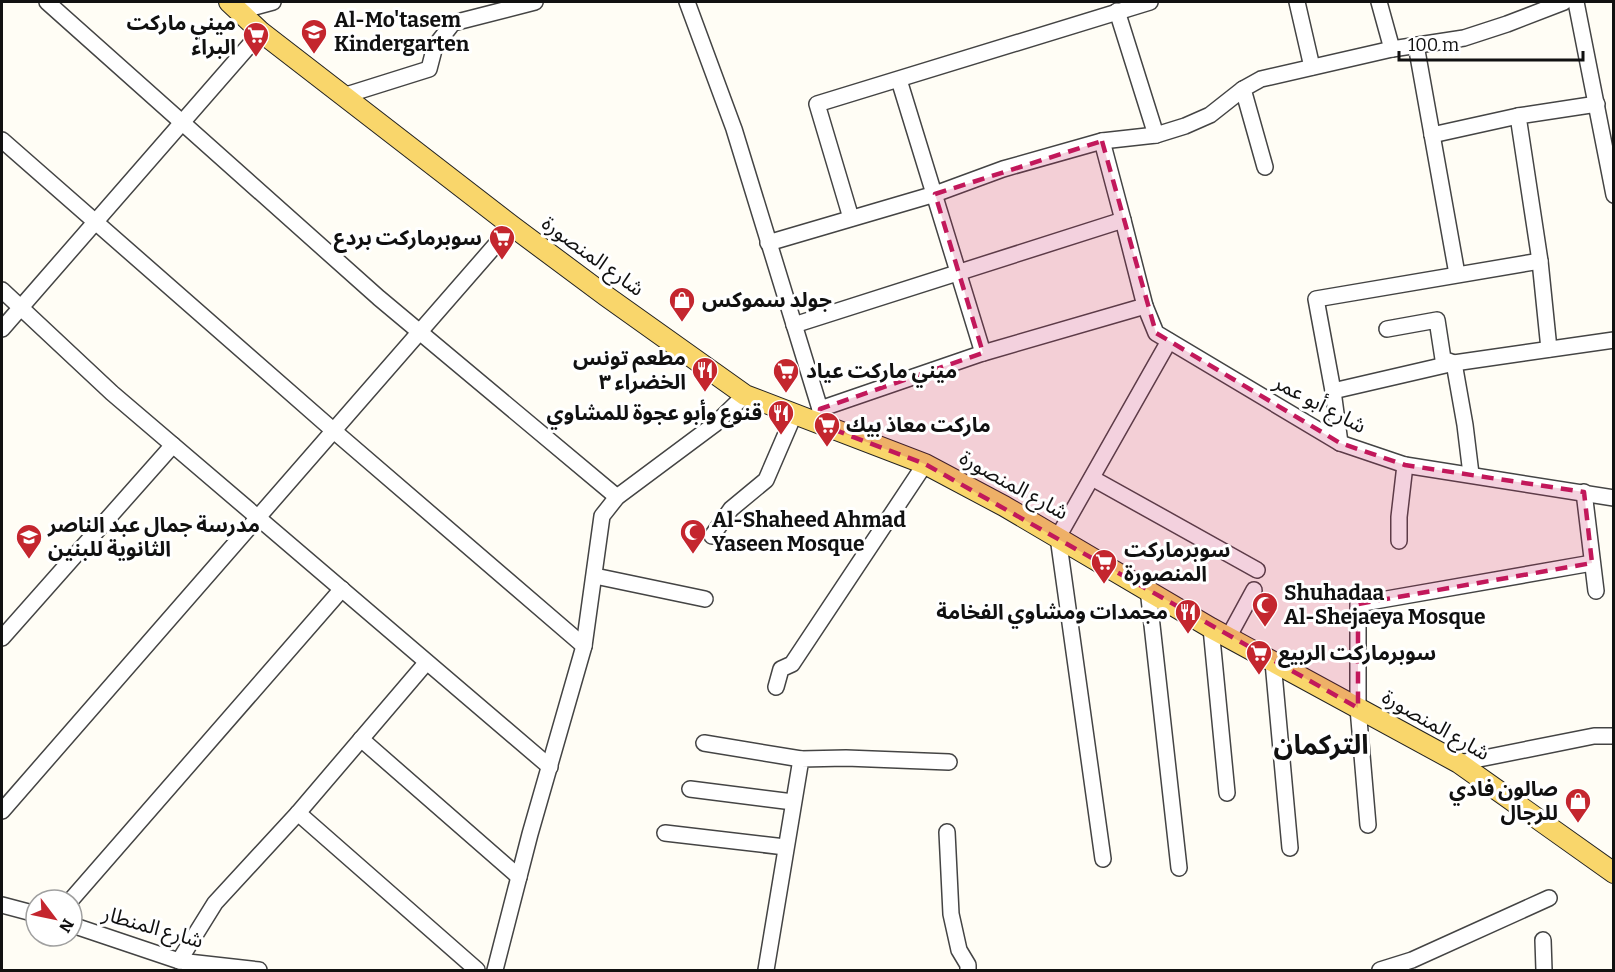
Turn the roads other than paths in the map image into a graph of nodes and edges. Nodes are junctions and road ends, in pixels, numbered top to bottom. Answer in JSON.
{"nodes":[{"id":1,"x":47,"y":2,"type":"edge"},
{"id":2,"x":273,"y":2,"type":"edge"},
{"id":3,"x":535,"y":2,"type":"edge"},
{"id":4,"x":687,"y":2,"type":"edge"},
{"id":5,"x":1150,"y":2,"type":"edge"},
{"id":6,"x":1297,"y":2,"type":"edge"},
{"id":7,"x":1378,"y":2,"type":"edge"},
{"id":8,"x":1564,"y":2,"type":"edge"},
{"id":9,"x":1576,"y":2,"type":"edge"},
{"id":10,"x":234,"y":6,"type":"edge"},
{"id":11,"x":1117,"y":11,"type":"junction"},
{"id":12,"x":261,"y":32,"type":"junction"},
{"id":13,"x":1416,"y":45,"type":"junction"},
{"id":14,"x":1392,"y":49,"type":"junction"},
{"id":15,"x":1312,"y":67,"type":"junction"},
{"id":16,"x":899,"y":80,"type":"junction"},
{"id":17,"x":1243,"y":89,"type":"junction"},
{"id":18,"x":343,"y":96,"type":"junction"},
{"id":19,"x":1597,"y":104,"type":"junction"},
{"id":20,"x":1518,"y":116,"type":"junction"},
{"id":21,"x":184,"y":123,"type":"junction"},
{"id":22,"x":1156,"y":135,"type":"junction"},
{"id":23,"x":1432,"y":135,"type":"junction"},
{"id":24,"x":2,"y":140,"type":"edge"},
{"id":25,"x":1102,"y":141,"type":"junction"},
{"id":26,"x":1265,"y":167,"type":"dead end"},
{"id":27,"x":935,"y":194,"type":"junction"},
{"id":28,"x":1614,"y":195,"type":"edge"},
{"id":29,"x":851,"y":218,"type":"junction"},
{"id":30,"x":1122,"y":220,"type":"junction"},
{"id":31,"x":94,"y":221,"type":"junction"},
{"id":32,"x":512,"y":226,"type":"junction"},
{"id":33,"x":768,"y":243,"type":"junction"},
{"id":34,"x":1540,"y":261,"type":"junction"},
{"id":35,"x":958,"y":273,"type":"junction"},
{"id":36,"x":1457,"y":274,"type":"junction"},
{"id":37,"x":2,"y":291,"type":"edge"},
{"id":38,"x":1145,"y":306,"type":"junction"},
{"id":39,"x":20,"y":307,"type":"junction"},
{"id":40,"x":794,"y":325,"type":"junction"},
{"id":41,"x":1387,"y":328,"type":"dead end"},
{"id":42,"x":2,"y":329,"type":"edge"},
{"id":43,"x":421,"y":331,"type":"junction"},
{"id":44,"x":1614,"y":340,"type":"edge"},
{"id":45,"x":1168,"y":341,"type":"junction"},
{"id":46,"x":1550,"y":349,"type":"junction"},
{"id":47,"x":983,"y":352,"type":"junction"},
{"id":48,"x":1454,"y":363,"type":"junction"},
{"id":49,"x":1333,"y":391,"type":"junction"},
{"id":50,"x":745,"y":395,"type":"junction"},
{"id":51,"x":794,"y":415,"type":"junction"},
{"id":52,"x":819,"y":417,"type":"junction"},
{"id":53,"x":334,"y":431,"type":"junction"},
{"id":54,"x":1340,"y":443,"type":"junction"},
{"id":55,"x":173,"y":445,"type":"junction"},
{"id":56,"x":925,"y":464,"type":"junction"},
{"id":57,"x":1405,"y":465,"type":"junction"},
{"id":58,"x":1472,"y":474,"type":"junction"},
{"id":59,"x":1092,"y":478,"type":"junction"},
{"id":60,"x":1584,"y":492,"type":"junction"},
{"id":61,"x":617,"y":497,"type":"junction"},
{"id":62,"x":1614,"y":498,"type":"edge"},
{"id":63,"x":257,"y":516,"type":"junction"},
{"id":64,"x":712,"y":536,"type":"dead end"},
{"id":65,"x":1058,"y":537,"type":"junction"},
{"id":66,"x":1399,"y":541,"type":"dead end"},
{"id":67,"x":1592,"y":563,"type":"junction"},
{"id":68,"x":1257,"y":570,"type":"dead end"},
{"id":69,"x":595,"y":576,"type":"junction"},
{"id":70,"x":342,"y":590,"type":"junction"},
{"id":71,"x":1148,"y":590,"type":"junction"},
{"id":72,"x":1254,"y":590,"type":"dead end"},
{"id":73,"x":1596,"y":591,"type":"dead end"},
{"id":74,"x":705,"y":599,"type":"dead end"},
{"id":75,"x":1220,"y":632,"type":"junction"},
{"id":76,"x":2,"y":638,"type":"edge"},
{"id":77,"x":585,"y":646,"type":"junction"},
{"id":78,"x":1274,"y":662,"type":"junction"},
{"id":79,"x":426,"y":663,"type":"junction"},
{"id":80,"x":776,"y":687,"type":"dead end"},
{"id":81,"x":1358,"y":708,"type":"junction"},
{"id":82,"x":1614,"y":736,"type":"edge"},
{"id":83,"x":361,"y":739,"type":"junction"},
{"id":84,"x":704,"y":743,"type":"dead end"},
{"id":85,"x":801,"y":759,"type":"junction"},
{"id":86,"x":949,"y":762,"type":"dead end"},
{"id":87,"x":1459,"y":763,"type":"junction"},
{"id":88,"x":550,"y":767,"type":"junction"},
{"id":89,"x":690,"y":789,"type":"dead end"},
{"id":90,"x":1227,"y":793,"type":"dead end"},
{"id":91,"x":793,"y":802,"type":"junction"},
{"id":92,"x":2,"y":811,"type":"edge"},
{"id":93,"x":298,"y":813,"type":"junction"},
{"id":94,"x":1368,"y":825,"type":"dead end"},
{"id":95,"x":947,"y":832,"type":"dead end"},
{"id":96,"x":665,"y":833,"type":"dead end"},
{"id":97,"x":785,"y":847,"type":"junction"},
{"id":98,"x":1290,"y":848,"type":"dead end"},
{"id":99,"x":1103,"y":859,"type":"dead end"},
{"id":100,"x":1179,"y":868,"type":"dead end"},
{"id":101,"x":1614,"y":873,"type":"edge"},
{"id":102,"x":519,"y":877,"type":"junction"},
{"id":103,"x":81,"y":888,"type":"edge"},
{"id":104,"x":1549,"y":898,"type":"dead end"},
{"id":105,"x":2,"y":905,"type":"edge"},
{"id":106,"x":24,"y":911,"type":"edge"},
{"id":107,"x":84,"y":929,"type":"edge"},
{"id":108,"x":1543,"y":940,"type":"dead end"},
{"id":109,"x":179,"y":961,"type":"junction"},
{"id":110,"x":219,"y":968,"type":"edge"},
{"id":111,"x":259,"y":970,"type":"edge"},
{"id":112,"x":477,"y":970,"type":"edge"},
{"id":113,"x":495,"y":970,"type":"edge"},
{"id":114,"x":766,"y":970,"type":"edge"},
{"id":115,"x":968,"y":970,"type":"edge"},
{"id":116,"x":1380,"y":970,"type":"edge"},
{"id":117,"x":1544,"y":970,"type":"edge"}],
"edges":[{"from":1,"to":21,"type":"street"},
{"from":2,"to":10,"type":"street"},
{"from":3,"to":18,"type":"street"},
{"from":4,"to":33,"type":"street"},
{"from":5,"to":11,"type":"street"},
{"from":6,"to":15,"type":"street"},
{"from":7,"to":14,"type":"street"},
{"from":8,"to":13,"type":"street"},
{"from":9,"to":19,"type":"street"},
{"from":10,"to":12,"type":"main road","name":"شارع المنصورة"},
{"from":11,"to":16,"type":"street"},
{"from":11,"to":22,"type":"street"},
{"from":12,"to":18,"type":"main road","name":"شارع المنصورة"},
{"from":12,"to":21,"type":"street"},
{"from":13,"to":14,"type":"street"},
{"from":13,"to":23,"type":"street"},
{"from":14,"to":15,"type":"street"},
{"from":15,"to":17,"type":"street"},
{"from":16,"to":27,"type":"street"},
{"from":16,"to":29,"type":"street"},
{"from":17,"to":22,"type":"street"},
{"from":17,"to":26,"type":"street"},
{"from":18,"to":32,"type":"main road","name":"شارع المنصورة"},
{"from":19,"to":20,"type":"street"},
{"from":19,"to":28,"type":"street"},
{"from":20,"to":23,"type":"street"},
{"from":20,"to":34,"type":"street"},
{"from":21,"to":31,"type":"street"},
{"from":21,"to":43,"type":"street"},
{"from":22,"to":25,"type":"street"},
{"from":23,"to":36,"type":"street"},
{"from":24,"to":31,"type":"street"},
{"from":25,"to":27,"type":"street"},
{"from":25,"to":30,"type":"street","name":"شارع أبو عمر"},
{"from":27,"to":29,"type":"street"},
{"from":27,"to":35,"type":"street"},
{"from":29,"to":33,"type":"street"},
{"from":30,"to":35,"type":"street"},
{"from":30,"to":38,"type":"street","name":"شارع أبو عمر"},
{"from":31,"to":39,"type":"street"},
{"from":31,"to":53,"type":"street"},
{"from":32,"to":43,"type":"street"},
{"from":32,"to":50,"type":"main road","name":"شارع المنصورة"},
{"from":33,"to":40,"type":"street"},
{"from":34,"to":36,"type":"street"},
{"from":34,"to":46,"type":"street"},
{"from":35,"to":40,"type":"street"},
{"from":35,"to":47,"type":"street"},
{"from":36,"to":49,"type":"street"},
{"from":37,"to":39,"type":"street"},
{"from":38,"to":45,"type":"street","name":"شارع أبو عمر"},
{"from":38,"to":47,"type":"street"},
{"from":39,"to":42,"type":"street"},
{"from":39,"to":55,"type":"street"},
{"from":40,"to":52,"type":"street"},
{"from":41,"to":48,"type":"street"},
{"from":43,"to":53,"type":"street"},
{"from":43,"to":61,"type":"street"},
{"from":44,"to":46,"type":"street"},
{"from":45,"to":54,"type":"street","name":"شارع أبو عمر"},
{"from":45,"to":59,"type":"street"},
{"from":46,"to":48,"type":"street"},
{"from":47,"to":52,"type":"street"},
{"from":48,"to":49,"type":"street"},
{"from":48,"to":58,"type":"street"},
{"from":49,"to":54,"type":"street"},
{"from":50,"to":51,"type":"main road","name":"شارع المنصورة"},
{"from":50,"to":61,"type":"street"},
{"from":51,"to":52,"type":"main road","name":"شارع المنصورة"},
{"from":51,"to":64,"type":"street"},
{"from":52,"to":56,"type":"main road","name":"شارع المنصورة"},
{"from":53,"to":63,"type":"street"},
{"from":53,"to":77,"type":"street"},
{"from":54,"to":57,"type":"street","name":"شارع أبو عمر"},
{"from":55,"to":63,"type":"street"},
{"from":55,"to":76,"type":"street"},
{"from":56,"to":65,"type":"main road","name":"شارع المنصورة"},
{"from":56,"to":80,"type":"street"},
{"from":57,"to":58,"type":"street","name":"شارع أبو عمر"},
{"from":57,"to":66,"type":"street"},
{"from":58,"to":60,"type":"street","name":"شارع أبو عمر"},
{"from":59,"to":65,"type":"street"},
{"from":59,"to":68,"type":"street"},
{"from":60,"to":62,"type":"street","name":"شارع أبو عمر"},
{"from":60,"to":67,"type":"street"},
{"from":61,"to":69,"type":"street"},
{"from":63,"to":70,"type":"street"},
{"from":63,"to":92,"type":"street"},
{"from":65,"to":71,"type":"main road","name":"شارع المنصورة"},
{"from":65,"to":99,"type":"street"},
{"from":67,"to":73,"type":"street"},
{"from":67,"to":81,"type":"street"},
{"from":69,"to":74,"type":"street"},
{"from":69,"to":77,"type":"street"},
{"from":70,"to":79,"type":"street"},
{"from":70,"to":103,"type":"street"},
{"from":71,"to":75,"type":"main road","name":"شارع المنصورة"},
{"from":71,"to":100,"type":"street"},
{"from":72,"to":75,"type":"street"},
{"from":75,"to":78,"type":"main road","name":"شارع المنصورة"},
{"from":75,"to":90,"type":"street"},
{"from":77,"to":88,"type":"street"},
{"from":78,"to":81,"type":"main road","name":"شارع المنصورة"},
{"from":78,"to":98,"type":"street"},
{"from":79,"to":83,"type":"street"},
{"from":79,"to":88,"type":"street"},
{"from":81,"to":87,"type":"main road","name":"شارع المنصورة"},
{"from":81,"to":94,"type":"street"},
{"from":82,"to":87,"type":"street"},
{"from":83,"to":93,"type":"street"},
{"from":83,"to":102,"type":"street"},
{"from":84,"to":85,"type":"street"},
{"from":85,"to":86,"type":"street"},
{"from":85,"to":91,"type":"street"},
{"from":87,"to":101,"type":"main road","name":"شارع المنصورة"},
{"from":88,"to":102,"type":"street"},
{"from":89,"to":91,"type":"street"},
{"from":91,"to":97,"type":"street"},
{"from":93,"to":109,"type":"street"},
{"from":93,"to":112,"type":"street"},
{"from":95,"to":115,"type":"street"},
{"from":96,"to":97,"type":"street"},
{"from":97,"to":114,"type":"street"},
{"from":102,"to":113,"type":"street"},
{"from":104,"to":116,"type":"street"},
{"from":105,"to":106,"type":"street"},
{"from":107,"to":109,"type":"street","name":"شارع المنطار"},
{"from":108,"to":117,"type":"street"},
{"from":109,"to":110,"type":"street","name":"شارع المنطار"},
{"from":110,"to":111,"type":"street","name":"شارع المنطار"}]}
